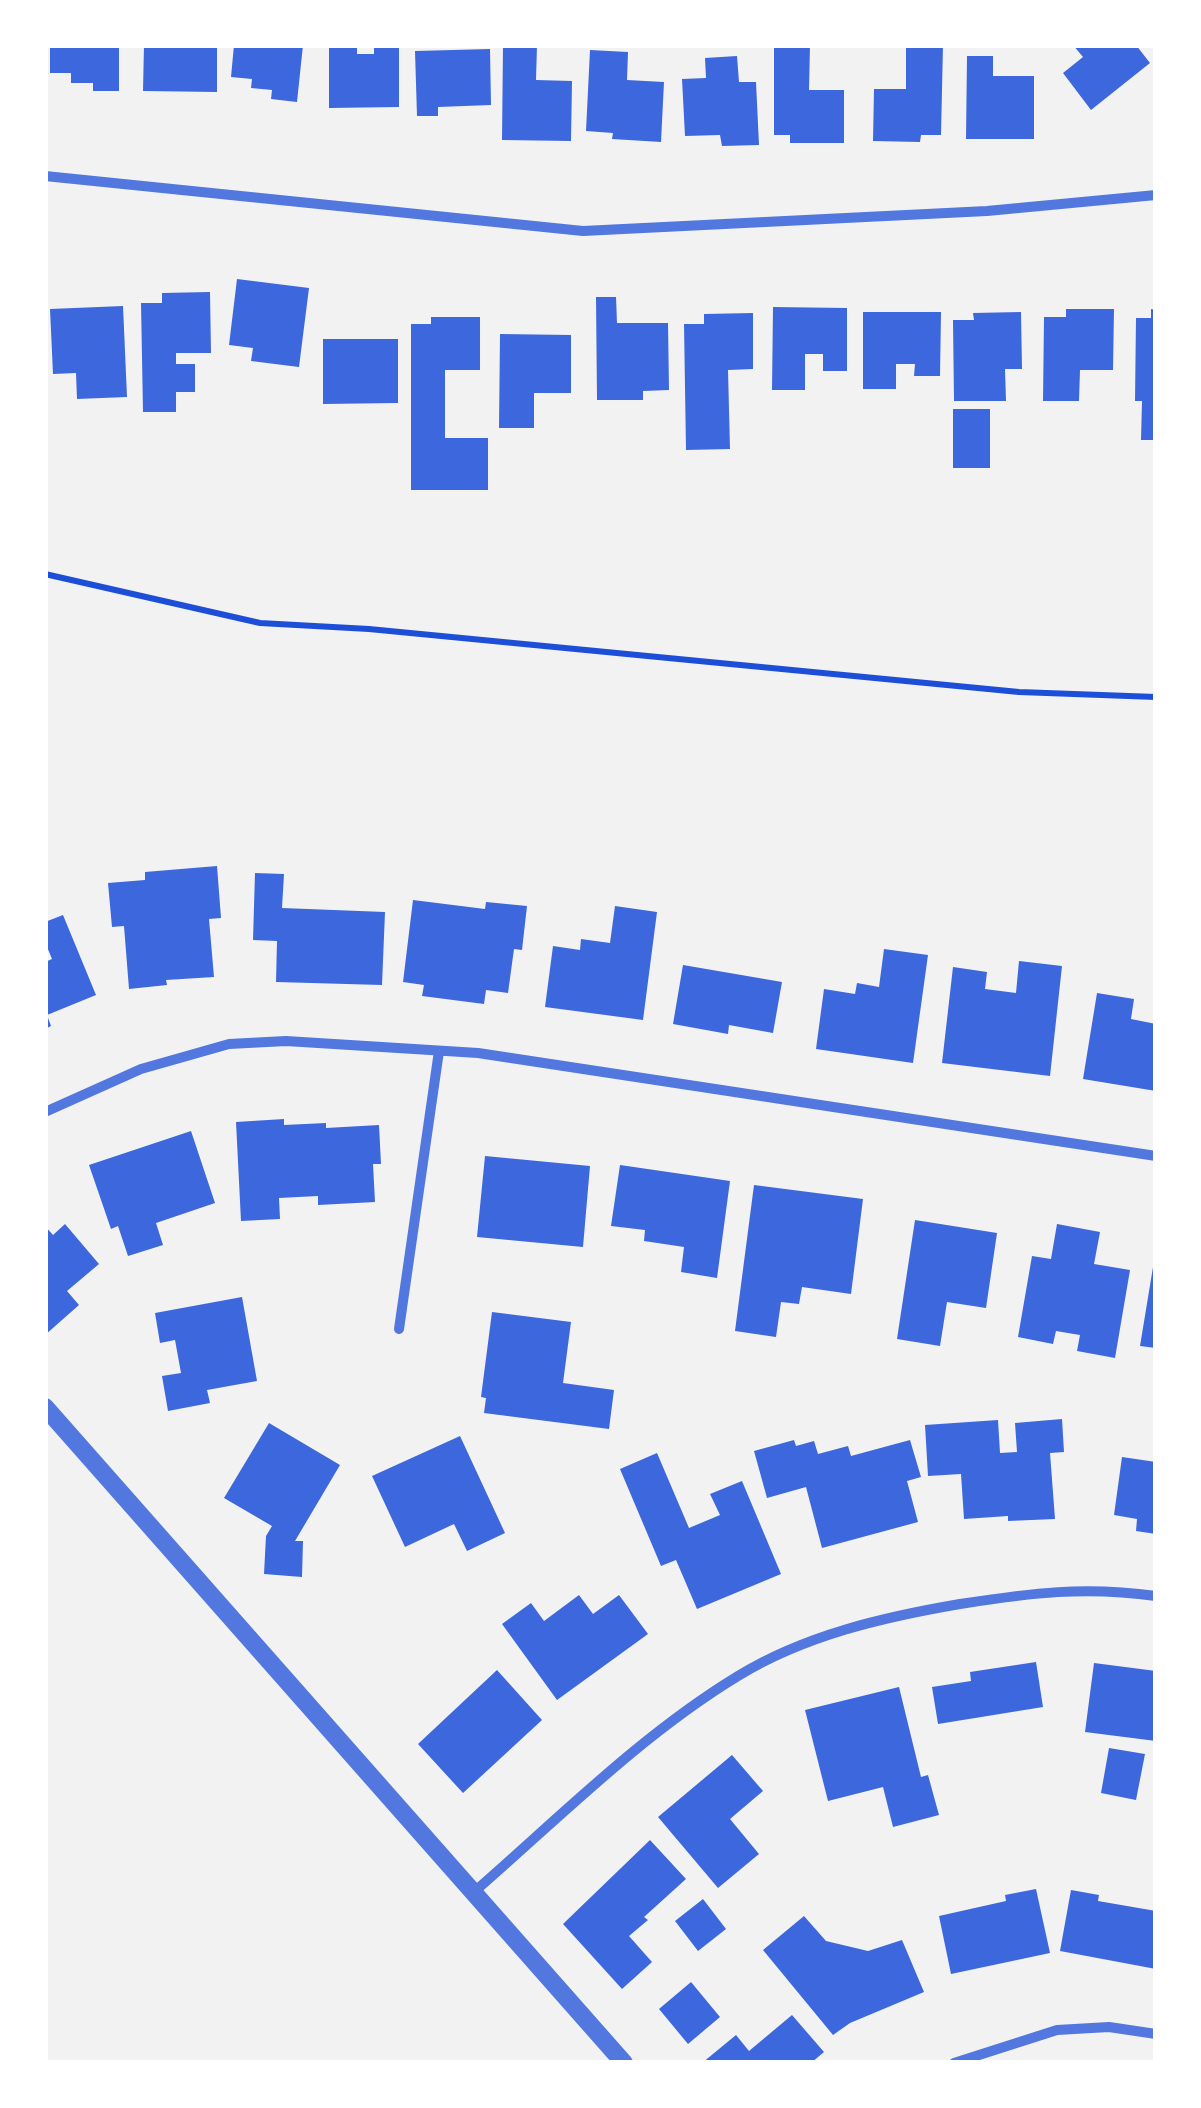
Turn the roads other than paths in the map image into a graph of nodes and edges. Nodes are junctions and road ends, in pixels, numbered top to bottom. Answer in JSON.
{"nodes":[{"id":1,"x":45,"y":176,"type":"edge"},
{"id":2,"x":1156,"y":195,"type":"edge"},
{"id":3,"x":439,"y":1051,"type":"junction"},
{"id":4,"x":45,"y":1112,"type":"edge"},
{"id":5,"x":1156,"y":1156,"type":"edge"},
{"id":6,"x":400,"y":1329,"type":"dead end"},
{"id":7,"x":45,"y":1407,"type":"edge"},
{"id":8,"x":1156,"y":1596,"type":"edge"},
{"id":9,"x":474,"y":1892,"type":"junction"},
{"id":10,"x":1156,"y":2034,"type":"edge"},
{"id":11,"x":624,"y":2063,"type":"edge"},
{"id":12,"x":954,"y":2063,"type":"edge"}],
"edges":[{"from":1,"to":2,"type":"street"},
{"from":3,"to":4,"type":"street"},
{"from":3,"to":5,"type":"street"},
{"from":3,"to":6,"type":"street"},
{"from":7,"to":9,"type":"street"},
{"from":8,"to":9,"type":"street"},
{"from":9,"to":11,"type":"street"},
{"from":10,"to":12,"type":"street"}]}
